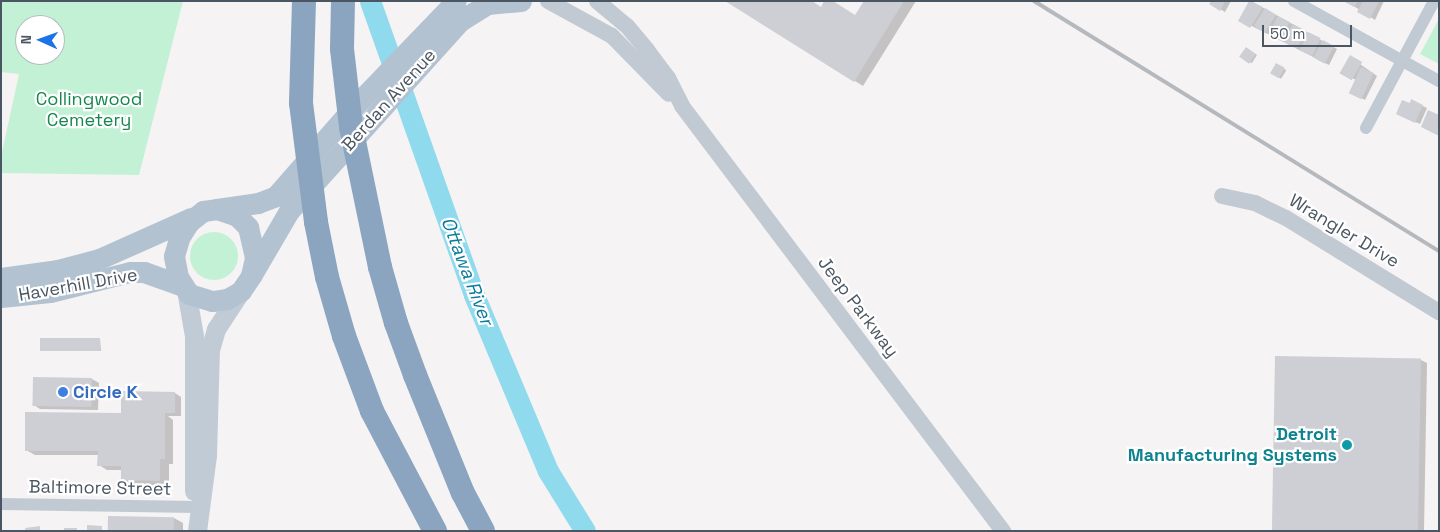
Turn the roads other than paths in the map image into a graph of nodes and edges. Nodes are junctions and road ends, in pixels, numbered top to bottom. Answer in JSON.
{"nodes":[{"id":1,"x":304,"y":1,"type":"edge"},
{"id":2,"x":343,"y":1,"type":"edge"},
{"id":3,"x":456,"y":1,"type":"edge"},
{"id":4,"x":521,"y":1,"type":"edge"},
{"id":5,"x":548,"y":1,"type":"edge"},
{"id":6,"x":597,"y":1,"type":"edge"},
{"id":7,"x":1294,"y":1,"type":"edge"},
{"id":8,"x":1434,"y":1,"type":"edge"},
{"id":9,"x":419,"y":56,"type":"junction"},
{"id":10,"x":1402,"y":61,"type":"junction"},
{"id":11,"x":1439,"y":80,"type":"edge"},
{"id":12,"x":682,"y":106,"type":"junction"},
{"id":13,"x":1366,"y":128,"type":"dead end"},
{"id":14,"x":1222,"y":196,"type":"dead end"},
{"id":15,"x":217,"y":209,"type":"junction"},
{"id":16,"x":196,"y":216,"type":"junction"},
{"id":17,"x":1,"y":278,"type":"edge"},
{"id":18,"x":246,"y":284,"type":"junction"},
{"id":19,"x":184,"y":288,"type":"junction"},
{"id":20,"x":1,"y":297,"type":"edge"},
{"id":21,"x":1439,"y":312,"type":"edge"},
{"id":22,"x":1,"y":504,"type":"edge"},
{"id":23,"x":197,"y":507,"type":"junction"},
{"id":24,"x":196,"y":531,"type":"edge"},
{"id":25,"x":435,"y":531,"type":"edge"},
{"id":26,"x":483,"y":531,"type":"edge"},
{"id":27,"x":1003,"y":531,"type":"edge"}],
"edges":[{"from":1,"to":25,"type":"highway"},
{"from":2,"to":26,"type":"highway"},
{"from":3,"to":9,"type":"main road","name":"Berdan Avenue"},
{"from":4,"to":9,"type":"main road","name":"Berdan Avenue"},
{"from":5,"to":12,"type":"street","name":"Jeep Parkway"},
{"from":6,"to":12,"type":"street","name":"Jeep Parkway"},
{"from":7,"to":10,"type":"street"},
{"from":8,"to":10,"type":"street"},
{"from":9,"to":15,"type":"main road","name":"Berdan Avenue"},
{"from":9,"to":18,"type":"main road","name":"Berdan Avenue"},
{"from":10,"to":11,"type":"street"},
{"from":10,"to":13,"type":"street"},
{"from":12,"to":27,"type":"street","name":"Jeep Parkway"},
{"from":14,"to":21,"type":"street","name":"Wrangler Drive"},
{"from":15,"to":16,"type":"main road"},
{"from":15,"to":18,"type":"main road"},
{"from":16,"to":17,"type":"main road","name":"Haverhill Drive"},
{"from":16,"to":19,"type":"main road"},
{"from":18,"to":19,"type":"main road"},
{"from":18,"to":23,"type":"main road"},
{"from":19,"to":20,"type":"main road","name":"Haverhill Drive"},
{"from":19,"to":23,"type":"main road"},
{"from":22,"to":23,"type":"street","name":"Baltimore Street"},
{"from":23,"to":24,"type":"main road"}]}
